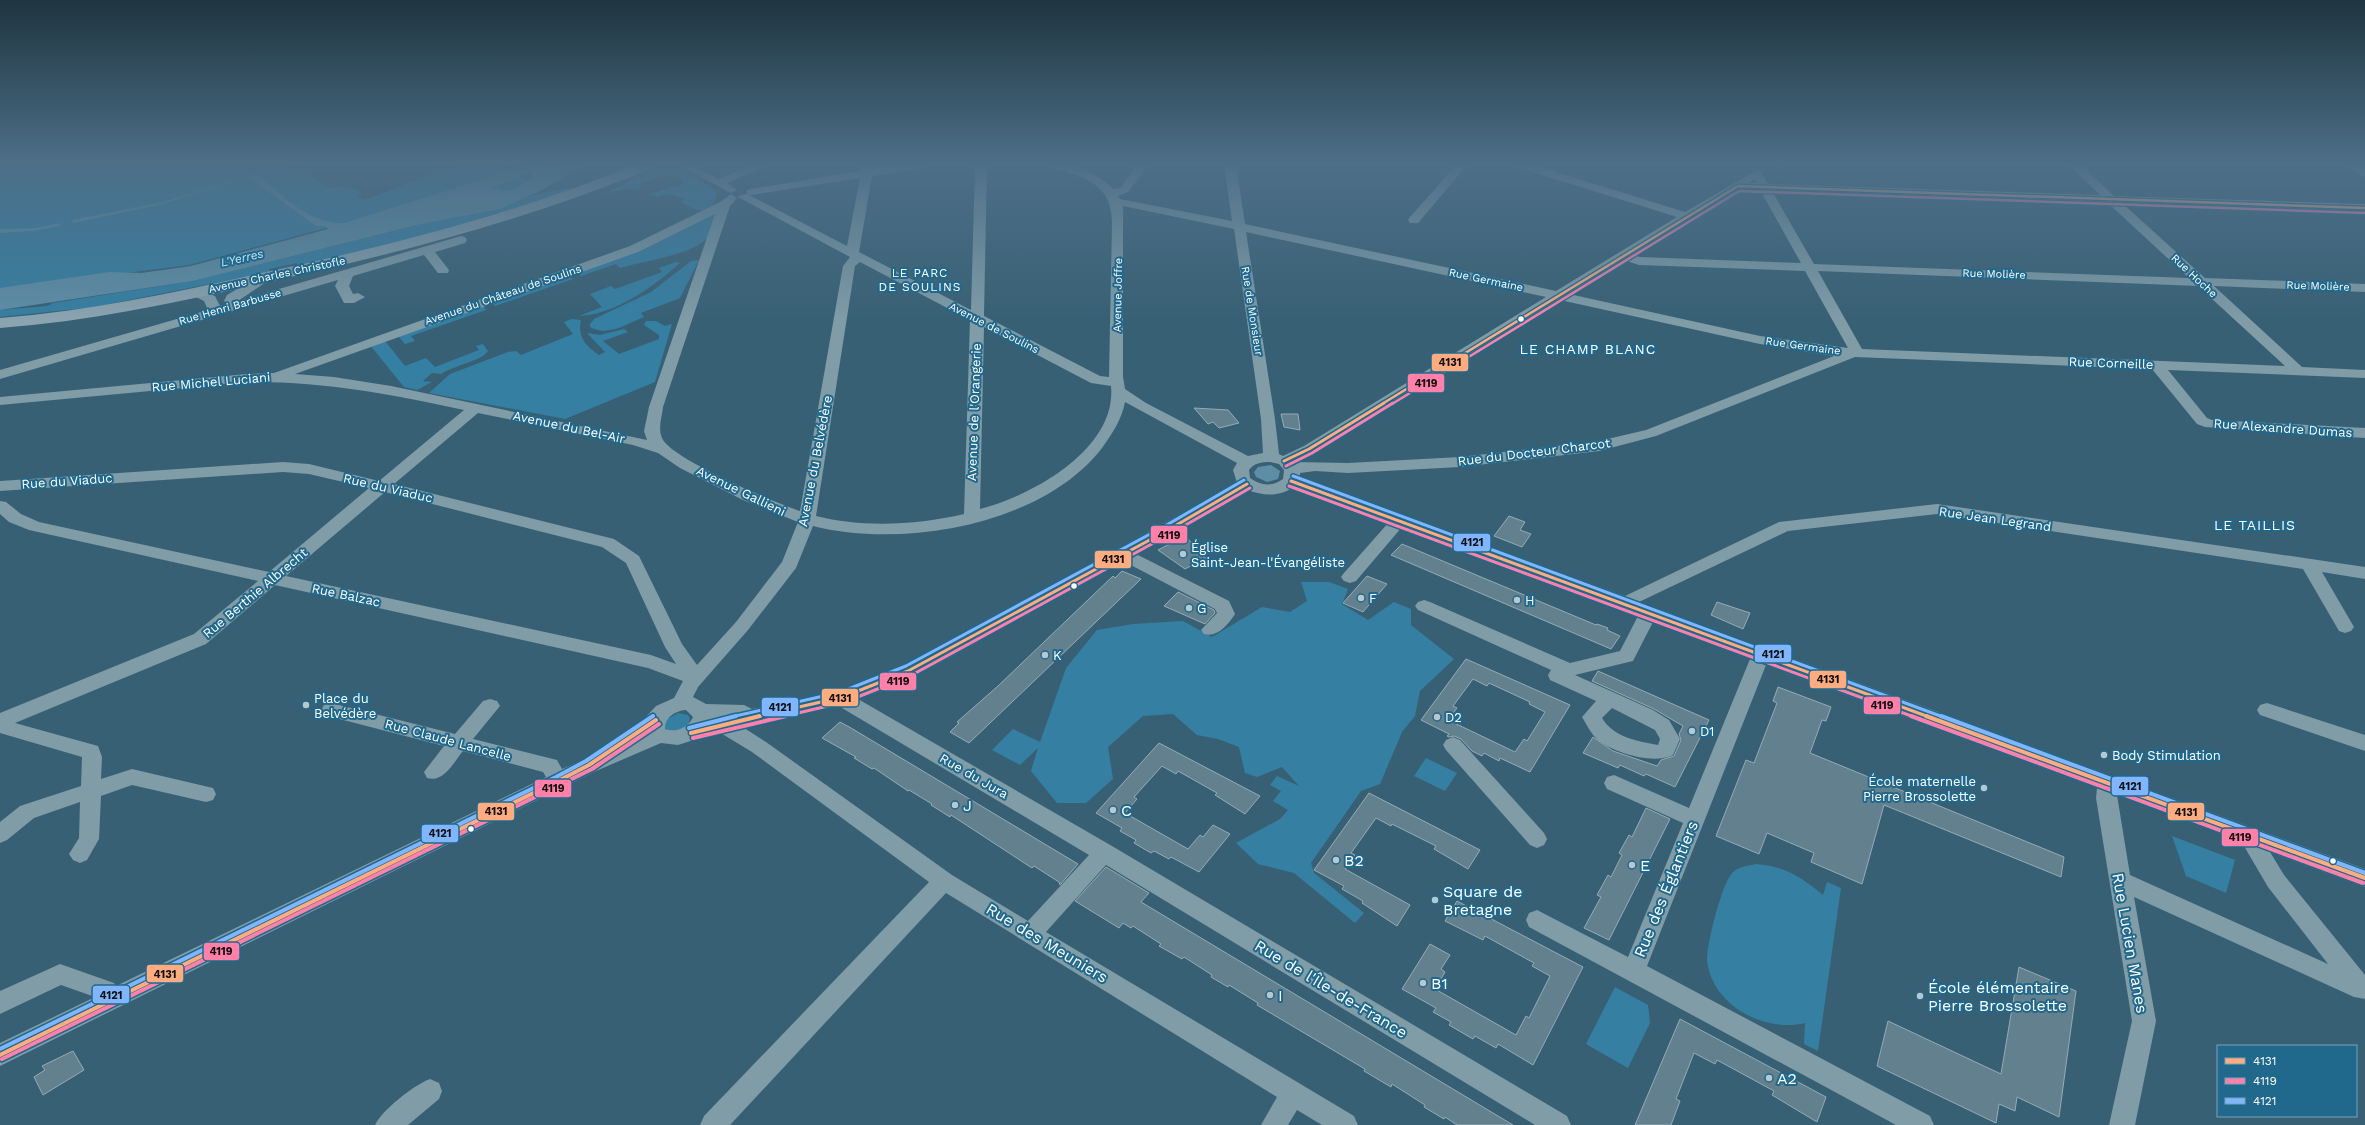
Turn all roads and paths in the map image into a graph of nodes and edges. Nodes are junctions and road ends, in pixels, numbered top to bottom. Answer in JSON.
{"nodes":[{"id":1,"x":504,"y":216,"type":"edge"},
{"id":2,"x":697,"y":216,"type":"edge"},
{"id":3,"x":728,"y":216,"type":"edge"},
{"id":4,"x":777,"y":216,"type":"edge"},
{"id":5,"x":860,"y":216,"type":"edge"},
{"id":6,"x":980,"y":216,"type":"edge"},
{"id":7,"x":1117,"y":216,"type":"edge"},
{"id":8,"x":1195,"y":216,"type":"edge"},
{"id":9,"x":1238,"y":216,"type":"edge"},
{"id":10,"x":1417,"y":216,"type":"edge"},
{"id":11,"x":1689,"y":216,"type":"edge"},
{"id":12,"x":1782,"y":216,"type":"edge"},
{"id":13,"x":2130,"y":216,"type":"edge"},
{"id":14,"x":1414,"y":220,"type":"dead end"},
{"id":15,"x":1240,"y":226,"type":"junction"},
{"id":16,"x":461,"y":240,"type":"dead end"},
{"id":17,"x":428,"y":250,"type":"junction"},
{"id":18,"x":855,"y":256,"type":"junction"},
{"id":19,"x":1624,"y":256,"type":"junction"},
{"id":20,"x":1810,"y":267,"type":"junction"},
{"id":21,"x":443,"y":270,"type":"dead end"},
{"id":22,"x":348,"y":273,"type":"junction"},
{"id":23,"x":266,"y":278,"type":"junction"},
{"id":24,"x":2199,"y":281,"type":"junction"},
{"id":25,"x":2365,"y":288,"type":"edge"},
{"id":26,"x":195,"y":293,"type":"junction"},
{"id":27,"x":1559,"y":296,"type":"junction"},
{"id":28,"x":358,"y":297,"type":"dead end"},
{"id":29,"x":235,"y":306,"type":"junction"},
{"id":30,"x":215,"y":312,"type":"junction"},
{"id":31,"x":977,"y":319,"type":"junction"},
{"id":32,"x":0,"y":323,"type":"edge"},
{"id":33,"x":1857,"y":352,"type":"junction"},
{"id":34,"x":2155,"y":364,"type":"junction"},
{"id":35,"x":2298,"y":371,"type":"junction"},
{"id":36,"x":2365,"y":374,"type":"edge"},
{"id":37,"x":0,"y":375,"type":"edge"},
{"id":38,"x":278,"y":376,"type":"junction"},
{"id":39,"x":1119,"y":394,"type":"junction"},
{"id":40,"x":0,"y":401,"type":"edge"},
{"id":41,"x":475,"y":408,"type":"junction"},
{"id":42,"x":2365,"y":432,"type":"edge"},
{"id":43,"x":662,"y":449,"type":"junction"},
{"id":44,"x":1247,"y":462,"type":"junction"},
{"id":45,"x":1284,"y":467,"type":"junction"},
{"id":46,"x":1247,"y":484,"type":"junction"},
{"id":47,"x":0,"y":486,"type":"edge"},
{"id":48,"x":381,"y":486,"type":"junction"},
{"id":49,"x":0,"y":506,"type":"edge"},
{"id":50,"x":972,"y":516,"type":"junction"},
{"id":51,"x":807,"y":520,"type":"junction"},
{"id":52,"x":1398,"y":522,"type":"junction"},
{"id":53,"x":1122,"y":554,"type":"junction"},
{"id":54,"x":2309,"y":565,"type":"junction"},
{"id":55,"x":2365,"y":573,"type":"edge"},
{"id":56,"x":1350,"y":577,"type":"dead end"},
{"id":57,"x":272,"y":579,"type":"junction"},
{"id":58,"x":1628,"y":605,"type":"junction"},
{"id":59,"x":1424,"y":606,"type":"dead end"},
{"id":60,"x":1648,"y":613,"type":"junction"},
{"id":61,"x":2345,"y":627,"type":"dead end"},
{"id":62,"x":1210,"y":630,"type":"dead end"},
{"id":63,"x":1761,"y":655,"type":"junction"},
{"id":64,"x":1569,"y":670,"type":"junction"},
{"id":65,"x":696,"y":678,"type":"junction"},
{"id":66,"x":846,"y":697,"type":"junction"},
{"id":67,"x":1608,"y":698,"type":"dead end"},
{"id":68,"x":681,"y":703,"type":"junction"},
{"id":69,"x":490,"y":706,"type":"dead end"},
{"id":70,"x":330,"y":710,"type":"dead end"},
{"id":71,"x":2267,"y":710,"type":"dead end"},
{"id":72,"x":702,"y":711,"type":"junction"},
{"id":73,"x":733,"y":718,"type":"junction"},
{"id":74,"x":0,"y":721,"type":"edge"},
{"id":75,"x":0,"y":726,"type":"edge"},
{"id":76,"x":658,"y":728,"type":"junction"},
{"id":77,"x":691,"y":733,"type":"junction"},
{"id":78,"x":460,"y":742,"type":"junction"},
{"id":79,"x":2365,"y":743,"type":"edge"},
{"id":80,"x":1453,"y":745,"type":"dead end"},
{"id":81,"x":434,"y":772,"type":"dead end"},
{"id":82,"x":558,"y":781,"type":"junction"},
{"id":83,"x":1614,"y":783,"type":"dead end"},
{"id":84,"x":2108,"y":784,"type":"junction"},
{"id":85,"x":90,"y":791,"type":"junction"},
{"id":86,"x":206,"y":794,"type":"dead end"},
{"id":87,"x":1694,"y":819,"type":"junction"},
{"id":88,"x":0,"y":834,"type":"edge"},
{"id":89,"x":2249,"y":836,"type":"junction"},
{"id":90,"x":1537,"y":839,"type":"dead end"},
{"id":91,"x":1105,"y":852,"type":"junction"},
{"id":92,"x":80,"y":854,"type":"dead end"},
{"id":93,"x":2365,"y":878,"type":"edge"},
{"id":94,"x":2119,"y":880,"type":"junction"},
{"id":95,"x":944,"y":881,"type":"junction"},
{"id":96,"x":1537,"y":920,"type":"dead end"},
{"id":97,"x":1031,"y":934,"type":"junction"},
{"id":98,"x":1634,"y":971,"type":"junction"},
{"id":99,"x":2364,"y":991,"type":"edge"},
{"id":100,"x":0,"y":1002,"type":"edge"},
{"id":101,"x":109,"y":1002,"type":"junction"},
{"id":102,"x":0,"y":1055,"type":"edge"},
{"id":103,"x":430,"y":1091,"type":"dead end"},
{"id":104,"x":1294,"y":1093,"type":"junction"},
{"id":105,"x":388,"y":1125,"type":"edge"},
{"id":106,"x":714,"y":1125,"type":"edge"},
{"id":107,"x":1274,"y":1125,"type":"edge"},
{"id":108,"x":1345,"y":1125,"type":"edge"},
{"id":109,"x":1558,"y":1125,"type":"edge"},
{"id":110,"x":1921,"y":1125,"type":"edge"},
{"id":111,"x":2122,"y":1125,"type":"edge"}],
"edges":[{"from":1,"to":23,"type":"main road","name":"Avenue Charles Christofle"},
{"from":2,"to":38,"type":"street","name":"Avenue du Château de Soulins"},
{"from":3,"to":43,"type":"street","name":"Avenue Gallieni"},
{"from":4,"to":18,"type":"street","name":"Avenue de Soulins"},
{"from":5,"to":18,"type":"street","name":"Avenue du Belvédère"},
{"from":6,"to":31,"type":"street","name":"Avenue de l'Orangerie"},
{"from":7,"to":39,"type":"street","name":"Avenue Joffre"},
{"from":8,"to":15,"type":"street","name":"Rue Germaine"},
{"from":9,"to":15,"type":"street","name":"Rue de Monsieur"},
{"from":10,"to":14,"type":"street"},
{"from":11,"to":19,"type":"street"},
{"from":12,"to":20,"type":"street"},
{"from":13,"to":24,"type":"street","name":"Rue Hoche"},
{"from":15,"to":27,"type":"street","name":"Rue Germaine"},
{"from":15,"to":45,"type":"street","name":"Rue de Monsieur"},
{"from":16,"to":17,"type":"street","name":"Rue Henri Barbusse"},
{"from":17,"to":21,"type":"street"},
{"from":17,"to":22,"type":"street","name":"Rue Henri Barbusse"},
{"from":18,"to":31,"type":"street","name":"Avenue de Soulins"},
{"from":18,"to":51,"type":"street","name":"Avenue du Belvédère"},
{"from":19,"to":20,"type":"street","name":"Rue Molière"},
{"from":19,"to":27,"type":"street"},
{"from":20,"to":24,"type":"street","name":"Rue Molière"},
{"from":20,"to":33,"type":"street"},
{"from":22,"to":28,"type":"street"},
{"from":22,"to":29,"type":"street","name":"Rue Henri Barbusse"},
{"from":23,"to":26,"type":"main road","name":"Avenue Charles Christofle"},
{"from":23,"to":29,"type":"street"},
{"from":24,"to":25,"type":"street","name":"Rue Molière"},
{"from":24,"to":35,"type":"street","name":"Rue Hoche"},
{"from":26,"to":30,"type":"street"},
{"from":26,"to":32,"type":"main road","name":"Avenue Charles Christofle"},
{"from":27,"to":33,"type":"street","name":"Rue Germaine"},
{"from":27,"to":45,"type":"street"},
{"from":29,"to":30,"type":"street","name":"Rue Henri Barbusse"},
{"from":30,"to":37,"type":"street","name":"Rue Henri Barbusse"},
{"from":31,"to":39,"type":"street","name":"Avenue de Soulins"},
{"from":31,"to":50,"type":"street","name":"Avenue de l'Orangerie"},
{"from":33,"to":34,"type":"street","name":"Rue Corneille"},
{"from":33,"to":45,"type":"street","name":"Rue du Docteur Charcot"},
{"from":34,"to":35,"type":"street","name":"Rue Corneille"},
{"from":34,"to":42,"type":"street","name":"Rue Alexandre Dumas"},
{"from":35,"to":36,"type":"street","name":"Rue Corneille"},
{"from":38,"to":40,"type":"street","name":"Rue Michel Luciani"},
{"from":38,"to":41,"type":"street","name":"Rue Michel Luciani"},
{"from":39,"to":44,"type":"street"},
{"from":39,"to":50,"type":"street","name":"Avenue Gallieni"},
{"from":41,"to":43,"type":"street","name":"Avenue du Bel-Air"},
{"from":41,"to":48,"type":"street","name":"Rue Berthie Albrecht"},
{"from":43,"to":51,"type":"street","name":"Avenue Gallieni"},
{"from":44,"to":45,"type":"street"},
{"from":44,"to":46,"type":"street"},
{"from":45,"to":46,"type":"street"},
{"from":45,"to":52,"type":"street"},
{"from":46,"to":53,"type":"street"},
{"from":47,"to":48,"type":"street","name":"Rue du Viaduc"},
{"from":48,"to":57,"type":"street","name":"Rue Berthie Albrecht"},
{"from":48,"to":65,"type":"street","name":"Rue du Viaduc"},
{"from":49,"to":57,"type":"street","name":"Rue Balzac"},
{"from":50,"to":51,"type":"street","name":"Avenue Gallieni"},
{"from":51,"to":65,"type":"street","name":"Avenue du Belvédère"},
{"from":52,"to":56,"type":"street"},
{"from":52,"to":58,"type":"street"},
{"from":53,"to":62,"type":"street"},
{"from":53,"to":66,"type":"street"},
{"from":54,"to":55,"type":"street","name":"Rue Jean Legrand"},
{"from":54,"to":58,"type":"street","name":"Rue Jean Legrand"},
{"from":54,"to":61,"type":"street"},
{"from":57,"to":65,"type":"street","name":"Rue Balzac"},
{"from":57,"to":74,"type":"street","name":"Rue Berthie Albrecht"},
{"from":58,"to":60,"type":"street"},
{"from":59,"to":64,"type":"street"},
{"from":60,"to":63,"type":"street"},
{"from":60,"to":64,"type":"street"},
{"from":63,"to":84,"type":"street"},
{"from":63,"to":87,"type":"street","name":"Rue des Églantiers"},
{"from":64,"to":67,"type":"street"},
{"from":65,"to":68,"type":"street","name":"Avenue du Belvédère"},
{"from":66,"to":73,"type":"street"},
{"from":66,"to":91,"type":"street","name":"Rue du Jura"},
{"from":68,"to":72,"type":"street"},
{"from":68,"to":76,"type":"street"},
{"from":69,"to":78,"type":"street"},
{"from":70,"to":78,"type":"street","name":"Rue Claude Lancelle"},
{"from":71,"to":79,"type":"street"},
{"from":72,"to":73,"type":"street"},
{"from":72,"to":77,"type":"street"},
{"from":73,"to":77,"type":"street"},
{"from":73,"to":95,"type":"street","name":"Rue des Meuniers"},
{"from":75,"to":85,"type":"street"},
{"from":76,"to":77,"type":"street"},
{"from":76,"to":82,"type":"street"},
{"from":78,"to":81,"type":"street"},
{"from":78,"to":82,"type":"street","name":"Rue Claude Lancelle"},
{"from":80,"to":90,"type":"street"},
{"from":82,"to":101,"type":"street"},
{"from":83,"to":87,"type":"street"},
{"from":84,"to":89,"type":"street"},
{"from":84,"to":94,"type":"street","name":"Rue Lucien Manes"},
{"from":85,"to":86,"type":"street"},
{"from":85,"to":88,"type":"street"},
{"from":85,"to":92,"type":"street"},
{"from":87,"to":98,"type":"street","name":"Rue des Églantiers"},
{"from":89,"to":93,"type":"street"},
{"from":89,"to":99,"type":"street"},
{"from":91,"to":97,"type":"street"},
{"from":91,"to":109,"type":"street","name":"Rue de l'Île-de-France"},
{"from":94,"to":99,"type":"street"},
{"from":94,"to":111,"type":"street","name":"Rue Lucien Manes"},
{"from":95,"to":97,"type":"street","name":"Rue des Meuniers"},
{"from":95,"to":106,"type":"street"},
{"from":96,"to":98,"type":"street"},
{"from":97,"to":104,"type":"street","name":"Rue des Meuniers"},
{"from":98,"to":110,"type":"street","name":"Rue des Églantiers"},
{"from":100,"to":101,"type":"street"},
{"from":101,"to":102,"type":"street"},
{"from":103,"to":105,"type":"street"},
{"from":104,"to":107,"type":"street"},
{"from":104,"to":108,"type":"street","name":"Rue des Meuniers"}]}
